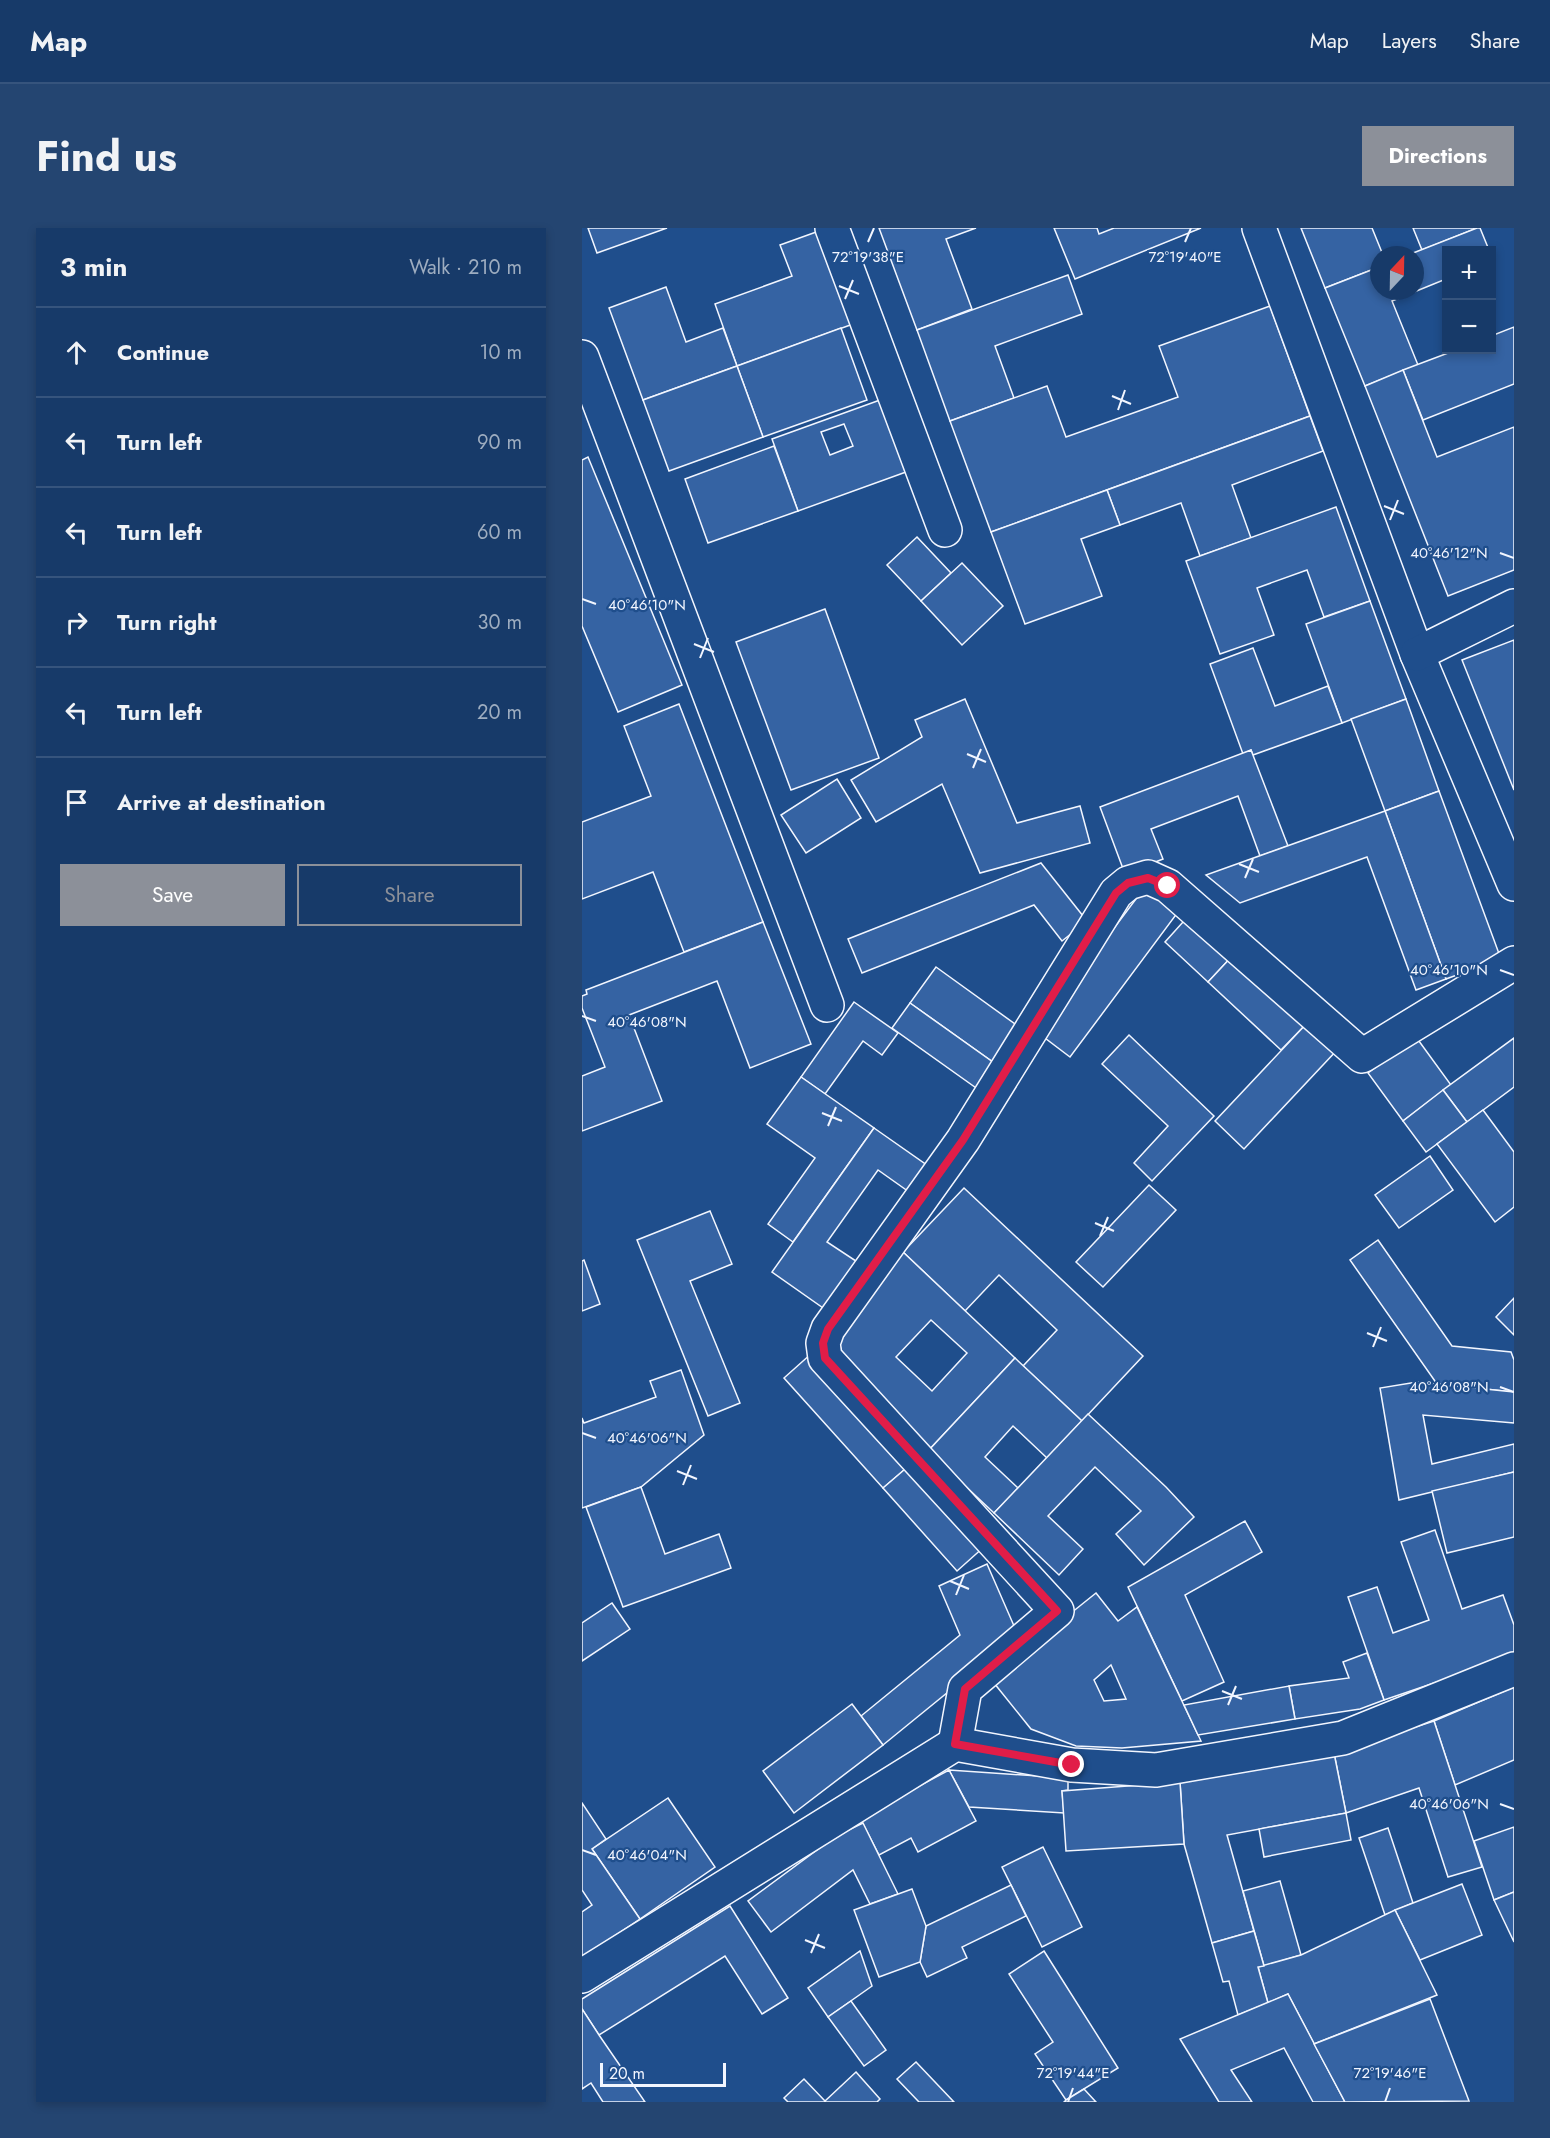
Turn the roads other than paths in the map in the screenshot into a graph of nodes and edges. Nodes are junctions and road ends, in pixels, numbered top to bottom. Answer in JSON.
{"nodes":[{"id":1,"x":832,"y":228,"type":"edge"},
{"id":2,"x":1259,"y":228,"type":"edge"},
{"id":3,"x":582,"y":357,"type":"edge"},
{"id":4,"x":945,"y":530,"type":"dead end"},
{"id":5,"x":1514,"y":606,"type":"edge"},
{"id":6,"x":1417,"y":654,"type":"junction"},
{"id":7,"x":1514,"y":884,"type":"edge"},
{"id":8,"x":1514,"y":963,"type":"edge"},
{"id":9,"x":827,"y":1005,"type":"dead end"},
{"id":10,"x":1514,"y":1669,"type":"edge"},
{"id":11,"x":955,"y":1744,"type":"junction"},
{"id":12,"x":582,"y":1976,"type":"edge"}],
"edges":[{"from":1,"to":4,"type":"street"},
{"from":2,"to":6,"type":"street"},
{"from":3,"to":9,"type":"street"},
{"from":5,"to":6,"type":"street"},
{"from":6,"to":7,"type":"street"},
{"from":8,"to":11,"type":"street"},
{"from":10,"to":11,"type":"street"},
{"from":11,"to":12,"type":"street"}]}
